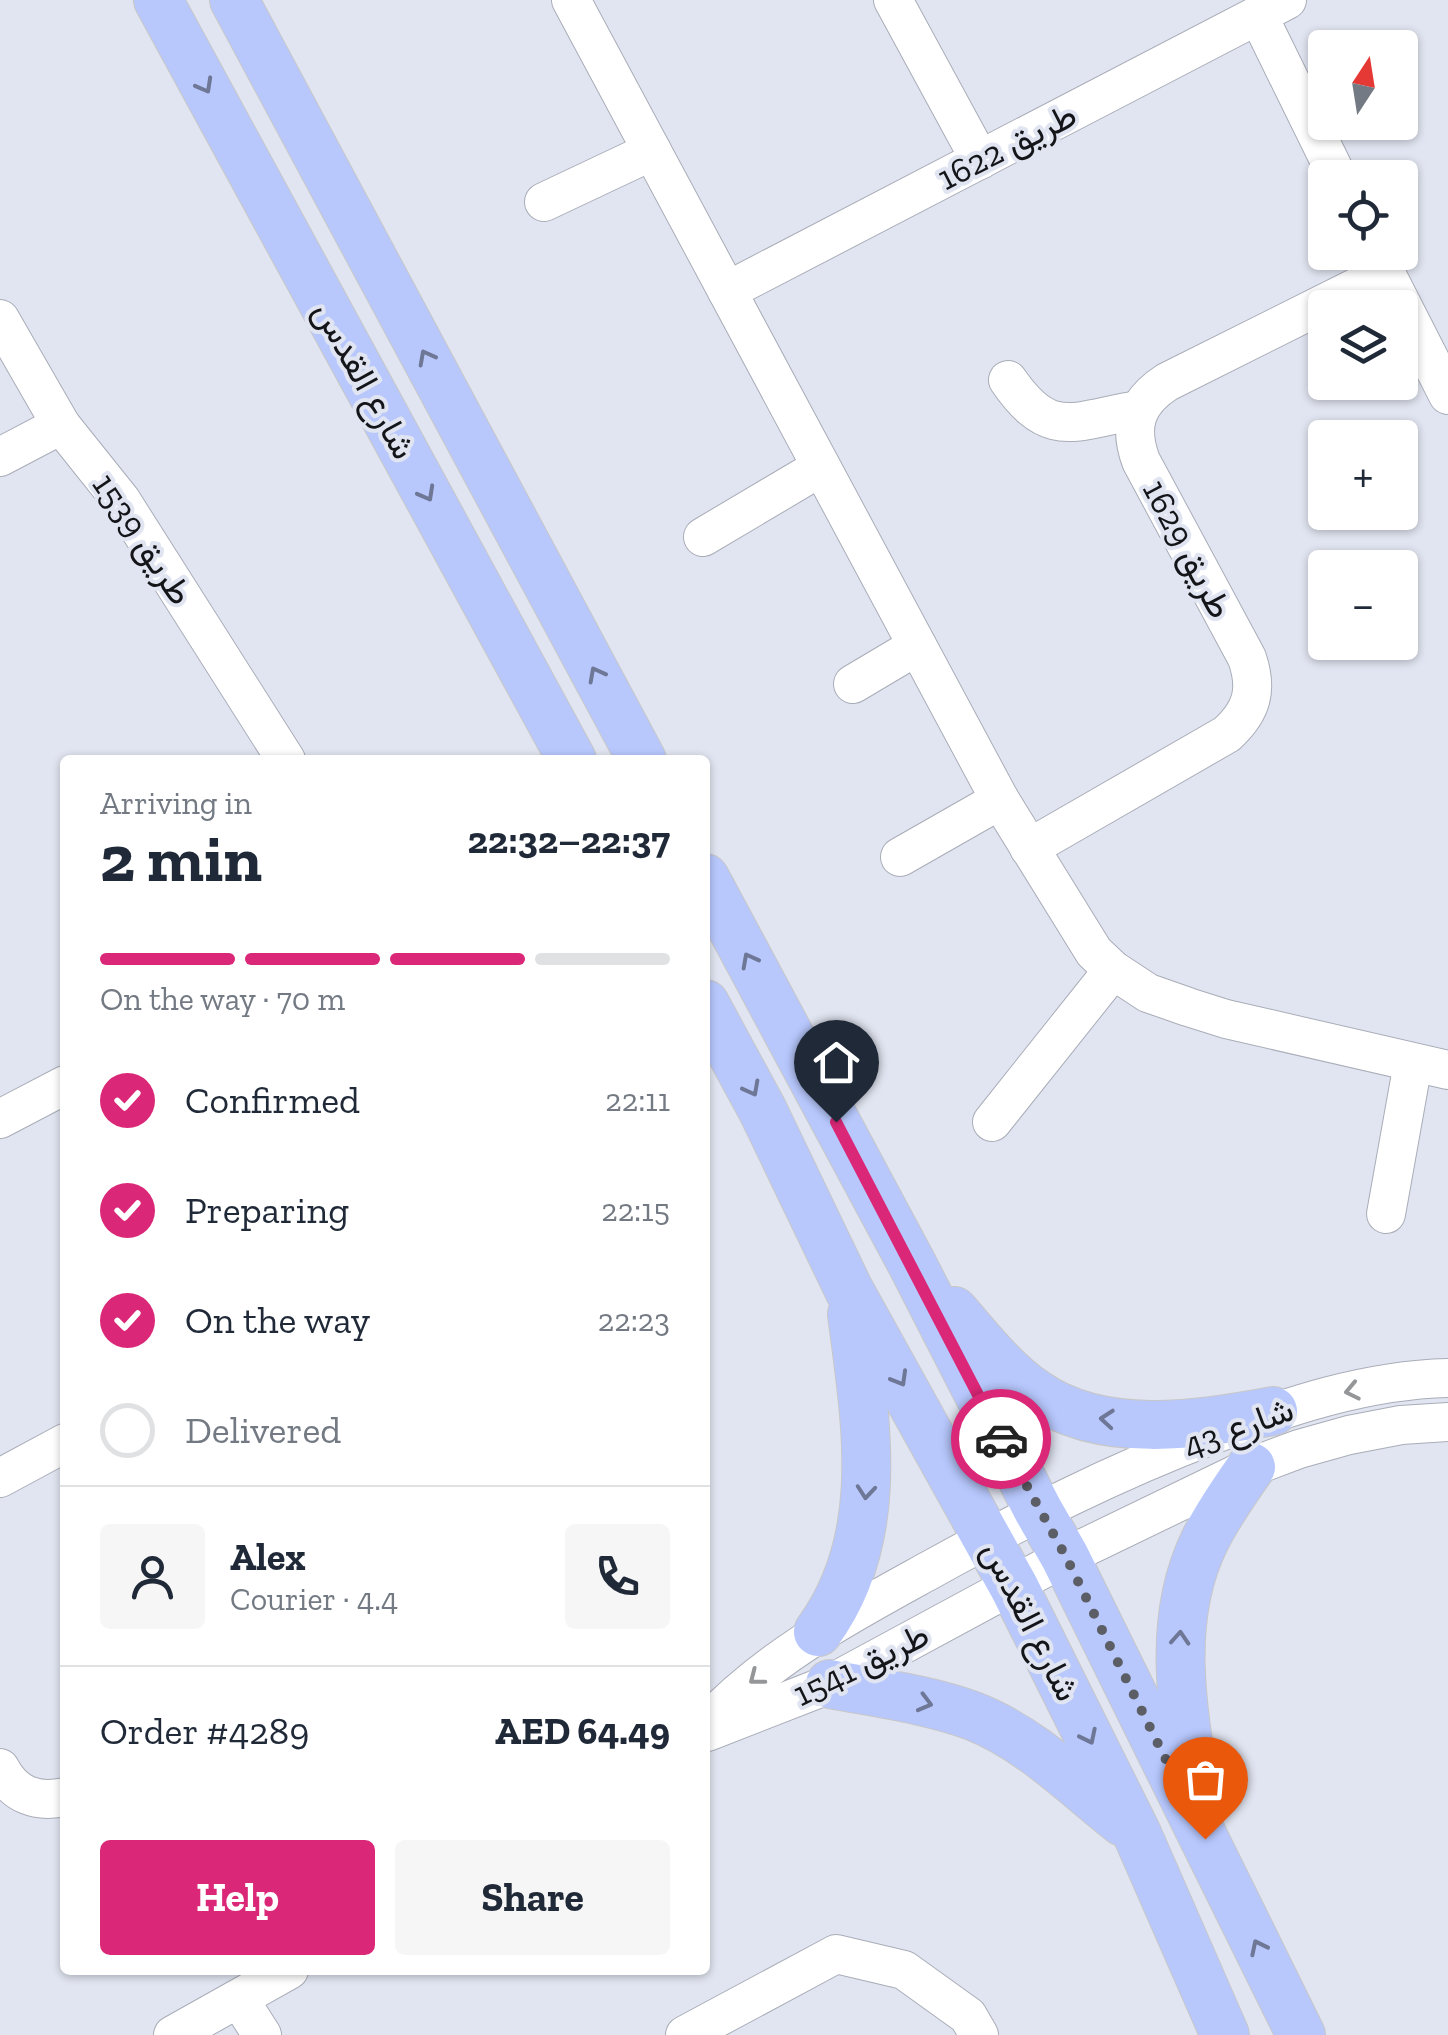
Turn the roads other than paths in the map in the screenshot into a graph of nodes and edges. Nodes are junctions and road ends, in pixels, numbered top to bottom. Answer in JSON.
{"nodes":[{"id":1,"x":158,"y":0,"type":"edge"},
{"id":2,"x":234,"y":0,"type":"edge"},
{"id":3,"x":571,"y":0,"type":"edge"},
{"id":4,"x":894,"y":0,"type":"edge"},
{"id":5,"x":1273,"y":8,"type":"edge"},
{"id":6,"x":652,"y":151,"type":"junction"},
{"id":7,"x":980,"y":160,"type":"junction"},
{"id":8,"x":1331,"y":160,"type":"edge"},
{"id":9,"x":544,"y":202,"type":"dead end"},
{"id":10,"x":1367,"y":270,"type":"edge"},
{"id":11,"x":1384,"y":270,"type":"edge"},
{"id":12,"x":727,"y":292,"type":"junction"},
{"id":13,"x":0,"y":319,"type":"edge"},
{"id":14,"x":1008,"y":380,"type":"dead end"},
{"id":15,"x":1448,"y":395,"type":"edge"},
{"id":16,"x":1138,"y":410,"type":"junction"},
{"id":17,"x":60,"y":425,"type":"junction"},
{"id":18,"x":0,"y":457,"type":"edge"},
{"id":19,"x":822,"y":467,"type":"junction"},
{"id":20,"x":703,"y":537,"type":"dead end"},
{"id":21,"x":917,"y":646,"type":"junction"},
{"id":22,"x":853,"y":684,"type":"dead end"},
{"id":23,"x":283,"y":755,"type":"edge"},
{"id":24,"x":569,"y":755,"type":"edge"},
{"id":25,"x":639,"y":755,"type":"edge"},
{"id":26,"x":1000,"y":800,"type":"junction"},
{"id":27,"x":1029,"y":848,"type":"junction"},
{"id":28,"x":900,"y":856,"type":"dead end"},
{"id":29,"x":710,"y":887,"type":"edge"},
{"id":30,"x":1113,"y":970,"type":"junction"},
{"id":31,"x":710,"y":1013,"type":"edge"},
{"id":32,"x":1431,"y":1066,"type":"edge"},
{"id":33,"x":60,"y":1088,"type":"edge"},
{"id":34,"x":0,"y":1119,"type":"edge"},
{"id":35,"x":992,"y":1122,"type":"dead end"},
{"id":36,"x":1386,"y":1214,"type":"dead end"},
{"id":37,"x":911,"y":1262,"type":"junction"},
{"id":38,"x":850,"y":1290,"type":"junction"},
{"id":39,"x":1448,"y":1378,"type":"edge"},
{"id":40,"x":1273,"y":1411,"type":"junction"},
{"id":41,"x":1448,"y":1422,"type":"edge"},
{"id":42,"x":60,"y":1446,"type":"edge"},
{"id":43,"x":1251,"y":1468,"type":"junction"},
{"id":44,"x":0,"y":1478,"type":"edge"},
{"id":45,"x":1038,"y":1510,"type":"junction"},
{"id":46,"x":989,"y":1537,"type":"junction"},
{"id":47,"x":1066,"y":1557,"type":"junction"},
{"id":48,"x":1014,"y":1587,"type":"junction"},
{"id":49,"x":818,"y":1632,"type":"junction"},
{"id":50,"x":830,"y":1684,"type":"junction"},
{"id":51,"x":710,"y":1724,"type":"edge"},
{"id":52,"x":710,"y":1727,"type":"edge"},
{"id":53,"x":0,"y":1768,"type":"edge"},
{"id":54,"x":60,"y":1798,"type":"edge"},
{"id":55,"x":1137,"y":1834,"type":"junction"},
{"id":56,"x":1205,"y":1839,"type":"junction"},
{"id":57,"x":280,"y":1975,"type":"edge"},
{"id":58,"x":239,"y":1999,"type":"junction"},
{"id":59,"x":173,"y":2035,"type":"edge"},
{"id":60,"x":262,"y":2035,"type":"edge"},
{"id":61,"x":686,"y":2035,"type":"edge"},
{"id":62,"x":979,"y":2035,"type":"edge"},
{"id":63,"x":1225,"y":2035,"type":"edge"},
{"id":64,"x":1301,"y":2035,"type":"edge"}],
"edges":[{"from":1,"to":24,"type":"main road","name":"شارع القدس","one_way":true},
{"from":25,"to":2,"type":"main road","name":"شارع القدس","one_way":true},
{"from":3,"to":6,"type":"street"},
{"from":4,"to":7,"type":"street"},
{"from":5,"to":7,"type":"street","name":"طريق 1622"},
{"from":5,"to":8,"type":"street"},
{"from":6,"to":9,"type":"street"},
{"from":6,"to":12,"type":"street"},
{"from":7,"to":12,"type":"street","name":"طريق 1622"},
{"from":10,"to":16,"type":"street"},
{"from":11,"to":15,"type":"street"},
{"from":12,"to":19,"type":"street"},
{"from":13,"to":17,"type":"street","name":"طريق 1539"},
{"from":14,"to":16,"type":"street"},
{"from":16,"to":27,"type":"street","name":"طريق 1629"},
{"from":17,"to":18,"type":"street"},
{"from":17,"to":23,"type":"street","name":"طريق 1539"},
{"from":19,"to":20,"type":"street"},
{"from":19,"to":21,"type":"street"},
{"from":21,"to":22,"type":"street"},
{"from":21,"to":26,"type":"street"},
{"from":26,"to":27,"type":"street"},
{"from":26,"to":28,"type":"street"},
{"from":27,"to":30,"type":"street"},
{"from":37,"to":29,"type":"main road","name":"شارع القدس","one_way":true},
{"from":30,"to":32,"type":"street"},
{"from":30,"to":35,"type":"street"},
{"from":31,"to":38,"type":"main road","name":"شارع القدس","one_way":true},
{"from":32,"to":36,"type":"street"},
{"from":33,"to":34,"type":"street"},
{"from":40,"to":37,"type":"main road","one_way":true},
{"from":37,"to":45,"type":"main road","name":"شارع القدس"},
{"from":38,"to":46,"type":"main road","name":"شارع القدس","one_way":true},
{"from":38,"to":49,"type":"main road","one_way":true},
{"from":39,"to":40,"type":"street","name":"شارع 43","one_way":true},
{"from":40,"to":45,"type":"street","name":"شارع 43"},
{"from":41,"to":43,"type":"street","name":"شارع 43"},
{"from":42,"to":44,"type":"street"},
{"from":43,"to":47,"type":"street","name":"شارع 43"},
{"from":56,"to":43,"type":"main road","one_way":true},
{"from":45,"to":46,"type":"street","name":"شارع 43"},
{"from":45,"to":47,"type":"main road","name":"شارع القدس"},
{"from":46,"to":48,"type":"main road","name":"شارع القدس"},
{"from":46,"to":49,"type":"street","name":"طريق 1541"},
{"from":47,"to":48,"type":"street","name":"شارع 43"},
{"from":47,"to":56,"type":"main road","name":"شارع القدس"},
{"from":48,"to":50,"type":"street","name":"طريق 1541"},
{"from":48,"to":55,"type":"main road","name":"شارع القدس","one_way":true},
{"from":49,"to":51,"type":"street","name":"طريق 1541","one_way":true},
{"from":50,"to":52,"type":"street","name":"طريق 1541"},
{"from":50,"to":55,"type":"main road","one_way":true},
{"from":53,"to":54,"type":"street"},
{"from":55,"to":63,"type":"main road","name":"شارع القدس"},
{"from":64,"to":56,"type":"main road","name":"شارع القدس","one_way":true},
{"from":57,"to":58,"type":"street"},
{"from":58,"to":59,"type":"street"},
{"from":58,"to":60,"type":"street"},
{"from":61,"to":62,"type":"street"}]}
